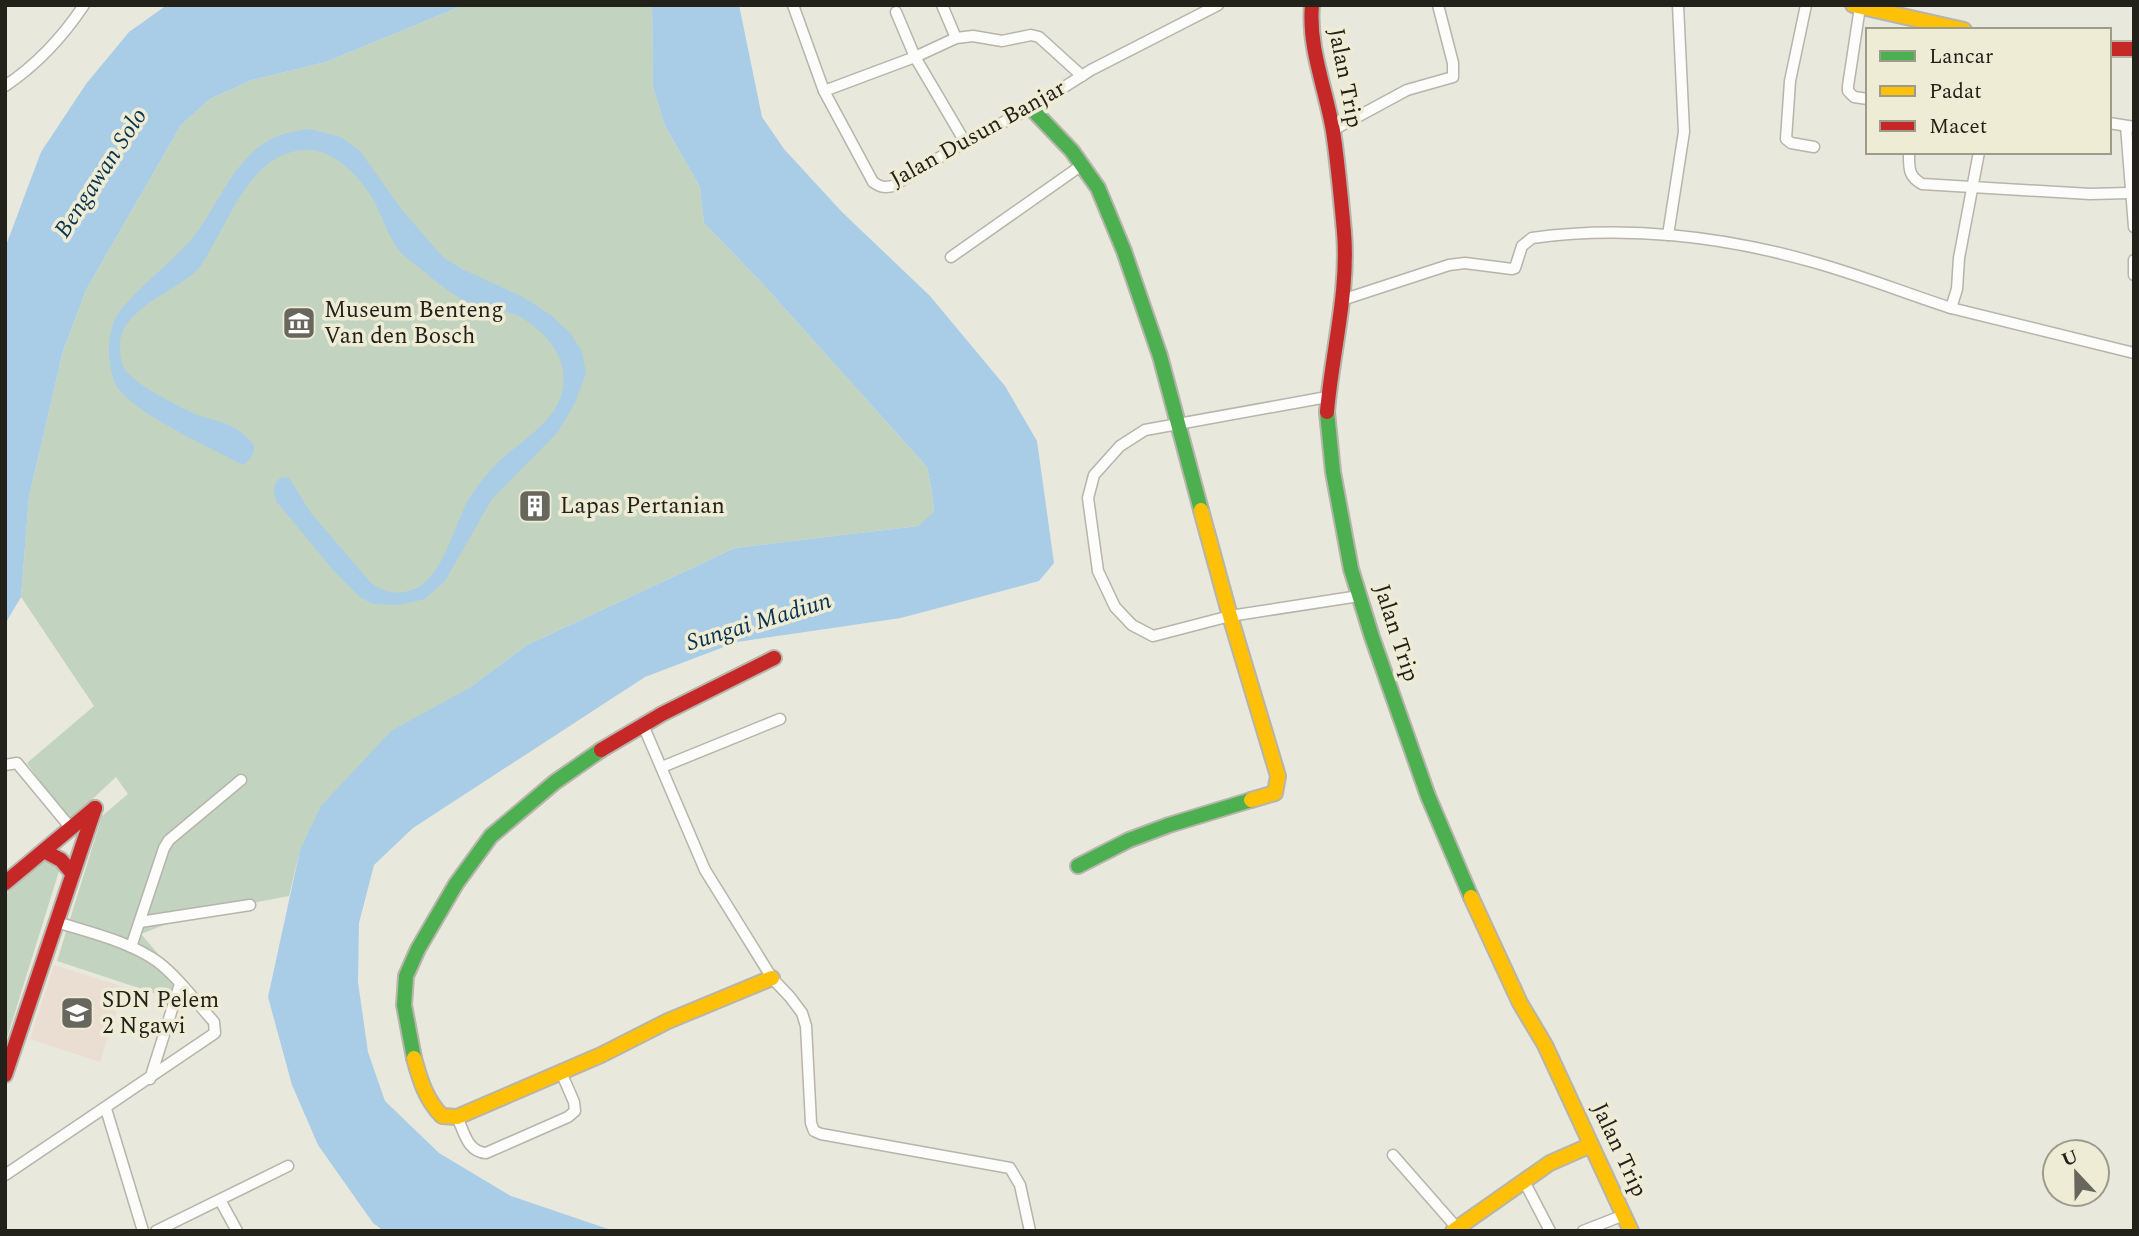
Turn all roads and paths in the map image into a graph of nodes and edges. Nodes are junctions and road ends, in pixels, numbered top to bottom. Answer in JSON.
{"nodes":[{"id":1,"x":84,"y":5,"type":"edge"},
{"id":2,"x":793,"y":5,"type":"edge"},
{"id":3,"x":942,"y":5,"type":"edge"},
{"id":4,"x":1218,"y":5,"type":"edge"},
{"id":5,"x":1438,"y":5,"type":"edge"},
{"id":6,"x":1678,"y":5,"type":"edge"},
{"id":7,"x":1806,"y":5,"type":"edge"},
{"id":8,"x":1857,"y":6,"type":"edge"},
{"id":9,"x":1309,"y":9,"type":"edge"},
{"id":10,"x":896,"y":12,"type":"dead end"},
{"id":11,"x":1932,"y":27,"type":"edge"},
{"id":12,"x":956,"y":38,"type":"junction"},
{"id":13,"x":2111,"y":49,"type":"edge"},
{"id":14,"x":2134,"y":49,"type":"edge"},
{"id":15,"x":915,"y":57,"type":"junction"},
{"id":16,"x":1082,"y":76,"type":"junction"},
{"id":17,"x":5,"y":86,"type":"edge"},
{"id":18,"x":824,"y":91,"type":"junction"},
{"id":19,"x":1866,"y":99,"type":"edge"},
{"id":20,"x":1031,"y":108,"type":"junction"},
{"id":21,"x":2111,"y":123,"type":"edge"},
{"id":22,"x":2130,"y":126,"type":"edge"},
{"id":23,"x":1333,"y":130,"type":"junction"},
{"id":24,"x":965,"y":142,"type":"junction"},
{"id":25,"x":1814,"y":147,"type":"dead end"},
{"id":26,"x":1909,"y":154,"type":"edge"},
{"id":27,"x":1979,"y":154,"type":"edge"},
{"id":28,"x":1082,"y":165,"type":"junction"},
{"id":29,"x":1972,"y":188,"type":"junction"},
{"id":30,"x":2129,"y":193,"type":"junction"},
{"id":31,"x":2134,"y":227,"type":"edge"},
{"id":32,"x":1668,"y":236,"type":"junction"},
{"id":33,"x":951,"y":257,"type":"dead end"},
{"id":34,"x":2134,"y":260,"type":"edge"},
{"id":35,"x":2134,"y":275,"type":"edge"},
{"id":36,"x":1342,"y":300,"type":"junction"},
{"id":37,"x":1951,"y":308,"type":"junction"},
{"id":38,"x":2134,"y":353,"type":"edge"},
{"id":39,"x":1327,"y":397,"type":"junction"},
{"id":40,"x":1179,"y":422,"type":"junction"},
{"id":41,"x":1359,"y":596,"type":"junction"},
{"id":42,"x":1230,"y":616,"type":"junction"},
{"id":43,"x":774,"y":658,"type":"dead end"},
{"id":44,"x":780,"y":719,"type":"dead end"},
{"id":45,"x":643,"y":725,"type":"junction"},
{"id":46,"x":5,"y":765,"type":"edge"},
{"id":47,"x":662,"y":767,"type":"junction"},
{"id":48,"x":241,"y":780,"type":"dead end"},
{"id":49,"x":70,"y":827,"type":"junction"},
{"id":50,"x":44,"y":851,"type":"junction"},
{"id":51,"x":1078,"y":866,"type":"dead end"},
{"id":52,"x":72,"y":873,"type":"junction"},
{"id":53,"x":5,"y":883,"type":"edge"},
{"id":54,"x":250,"y":905,"type":"dead end"},
{"id":55,"x":57,"y":922,"type":"junction"},
{"id":56,"x":140,"y":922,"type":"junction"},
{"id":57,"x":131,"y":947,"type":"junction"},
{"id":58,"x":772,"y":978,"type":"junction"},
{"id":59,"x":180,"y":984,"type":"junction"},
{"id":60,"x":10,"y":1041,"type":"edge"},
{"id":61,"x":561,"y":1072,"type":"junction"},
{"id":62,"x":5,"y":1075,"type":"edge"},
{"id":63,"x":150,"y":1079,"type":"junction"},
{"id":64,"x":106,"y":1109,"type":"junction"},
{"id":65,"x":457,"y":1117,"type":"junction"},
{"id":66,"x":1591,"y":1145,"type":"junction"},
{"id":67,"x":1393,"y":1155,"type":"dead end"},
{"id":68,"x":288,"y":1166,"type":"dead end"},
{"id":69,"x":5,"y":1175,"type":"edge"},
{"id":70,"x":1524,"y":1181,"type":"junction"},
{"id":71,"x":220,"y":1200,"type":"junction"},
{"id":72,"x":1624,"y":1215,"type":"junction"},
{"id":73,"x":1455,"y":1229,"type":"edge"},
{"id":74,"x":143,"y":1231,"type":"edge"},
{"id":75,"x":156,"y":1231,"type":"edge"},
{"id":76,"x":237,"y":1231,"type":"edge"},
{"id":77,"x":1030,"y":1231,"type":"edge"},
{"id":78,"x":1550,"y":1231,"type":"edge"},
{"id":79,"x":1583,"y":1231,"type":"edge"},
{"id":80,"x":1631,"y":1231,"type":"edge"}],
"edges":[{"from":1,"to":17,"type":"street"},
{"from":2,"to":18,"type":"street","name":"Jalan Dusun Banjar"},
{"from":3,"to":12,"type":"street"},
{"from":4,"to":16,"type":"street","name":"Jalan Dusun Banjar"},
{"from":5,"to":23,"type":"street"},
{"from":6,"to":32,"type":"street"},
{"from":7,"to":25,"type":"street"},
{"from":8,"to":11,"type":"main road"},
{"from":8,"to":19,"type":"street"},
{"from":9,"to":23,"type":"main road","name":"Jalan Trip"},
{"from":10,"to":15,"type":"street"},
{"from":12,"to":15,"type":"street"},
{"from":12,"to":16,"type":"street"},
{"from":13,"to":14,"type":"main road"},
{"from":15,"to":18,"type":"street"},
{"from":15,"to":24,"type":"street"},
{"from":16,"to":20,"type":"street","name":"Jalan Dusun Banjar"},
{"from":18,"to":24,"type":"street","name":"Jalan Dusun Banjar"},
{"from":20,"to":24,"type":"street","name":"Jalan Dusun Banjar"},
{"from":20,"to":28,"type":"main road"},
{"from":21,"to":22,"type":"street"},
{"from":22,"to":30,"type":"street"},
{"from":23,"to":36,"type":"main road","name":"Jalan Trip"},
{"from":26,"to":29,"type":"street"},
{"from":27,"to":29,"type":"street"},
{"from":28,"to":33,"type":"street"},
{"from":28,"to":40,"type":"main road"},
{"from":29,"to":30,"type":"street"},
{"from":29,"to":37,"type":"street"},
{"from":30,"to":31,"type":"street"},
{"from":32,"to":36,"type":"street"},
{"from":32,"to":37,"type":"street"},
{"from":34,"to":35,"type":"street"},
{"from":36,"to":39,"type":"main road","name":"Jalan Trip"},
{"from":37,"to":38,"type":"street"},
{"from":39,"to":40,"type":"street"},
{"from":39,"to":41,"type":"main road","name":"Jalan Trip"},
{"from":40,"to":42,"type":"main road"},
{"from":40,"to":42,"type":"street"},
{"from":41,"to":42,"type":"street"},
{"from":41,"to":66,"type":"main road","name":"Jalan Trip"},
{"from":42,"to":51,"type":"main road"},
{"from":43,"to":45,"type":"main road"},
{"from":44,"to":47,"type":"street"},
{"from":45,"to":47,"type":"street"},
{"from":45,"to":65,"type":"main road"},
{"from":46,"to":49,"type":"street"},
{"from":47,"to":58,"type":"street"},
{"from":48,"to":56,"type":"street"},
{"from":49,"to":50,"type":"main road"},
{"from":49,"to":52,"type":"main road"},
{"from":50,"to":52,"type":"main road"},
{"from":50,"to":53,"type":"main road"},
{"from":52,"to":55,"type":"main road"},
{"from":54,"to":56,"type":"street"},
{"from":55,"to":57,"type":"street"},
{"from":55,"to":60,"type":"main road"},
{"from":56,"to":57,"type":"street"},
{"from":57,"to":59,"type":"street"},
{"from":58,"to":61,"type":"main road"},
{"from":58,"to":77,"type":"street"},
{"from":59,"to":63,"type":"street"},
{"from":59,"to":63,"type":"street"},
{"from":60,"to":62,"type":"main road"},
{"from":61,"to":65,"type":"main road"},
{"from":61,"to":65,"type":"street"},
{"from":63,"to":64,"type":"street"},
{"from":64,"to":69,"type":"street"},
{"from":64,"to":74,"type":"street"},
{"from":66,"to":70,"type":"main road"},
{"from":66,"to":72,"type":"main road","name":"Jalan Trip"},
{"from":67,"to":73,"type":"street"},
{"from":68,"to":71,"type":"street"},
{"from":70,"to":73,"type":"main road"},
{"from":70,"to":78,"type":"street"},
{"from":71,"to":75,"type":"street"},
{"from":71,"to":76,"type":"street"},
{"from":72,"to":79,"type":"street"},
{"from":72,"to":80,"type":"main road","name":"Jalan Trip"}]}
